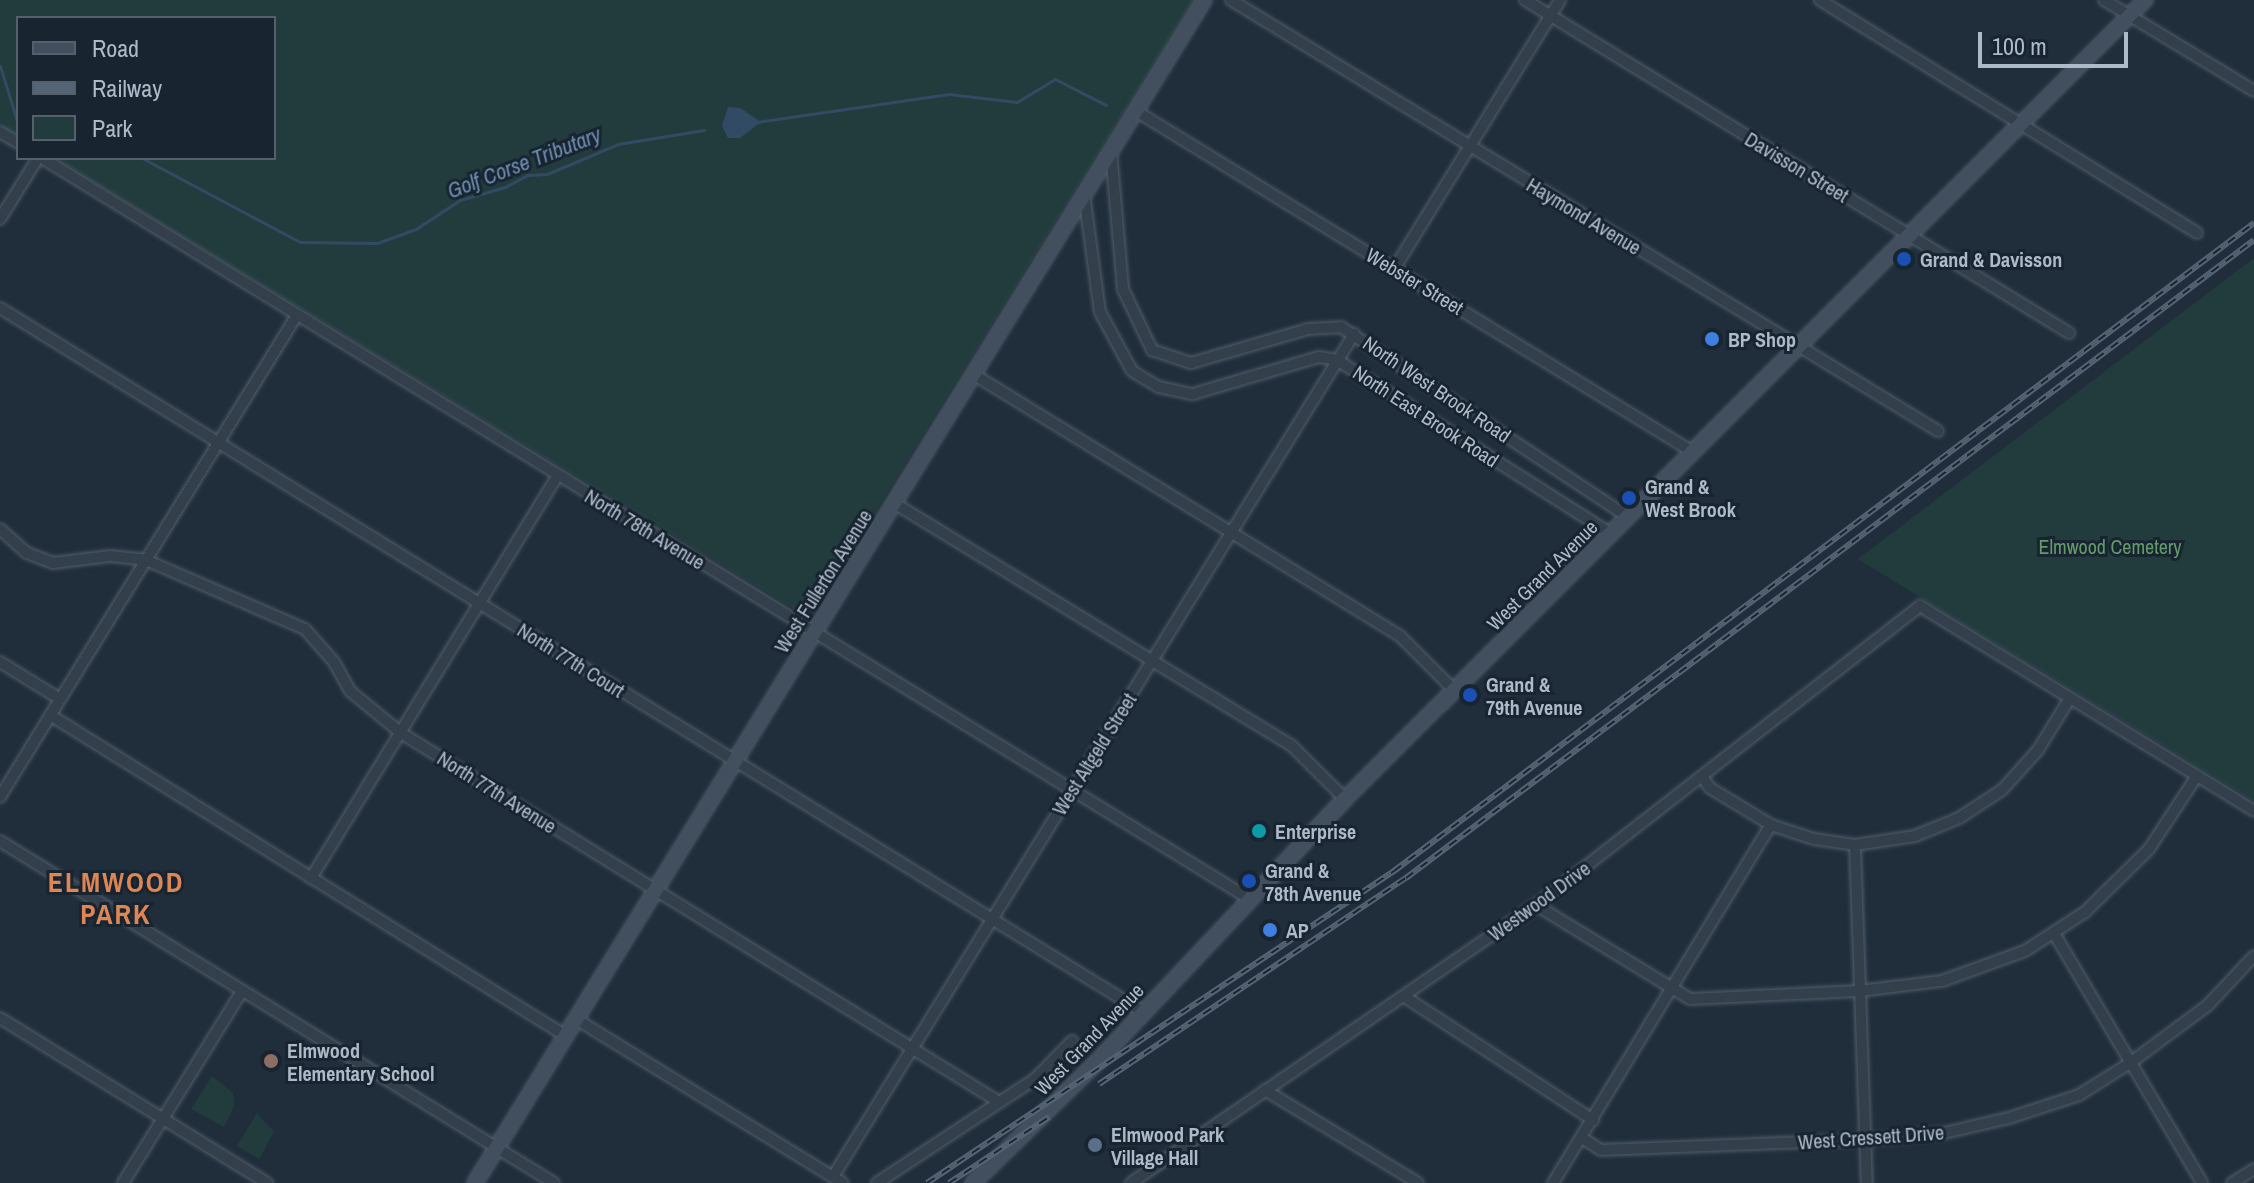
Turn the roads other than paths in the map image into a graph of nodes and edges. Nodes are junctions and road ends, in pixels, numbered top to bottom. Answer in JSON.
{"nodes":[{"id":1,"x":1204,"y":0,"type":"edge"},
{"id":2,"x":1231,"y":0,"type":"edge"},
{"id":3,"x":1525,"y":0,"type":"edge"},
{"id":4,"x":1560,"y":0,"type":"edge"},
{"id":5,"x":1820,"y":0,"type":"edge"},
{"id":6,"x":2104,"y":0,"type":"edge"},
{"id":7,"x":2145,"y":0,"type":"edge"},
{"id":8,"x":1551,"y":16,"type":"junction"},
{"id":9,"x":2129,"y":16,"type":"junction"},
{"id":10,"x":2254,"y":91,"type":"edge"},
{"id":11,"x":1136,"y":111,"type":"junction"},
{"id":12,"x":2021,"y":123,"type":"junction"},
{"id":13,"x":1470,"y":146,"type":"junction"},
{"id":14,"x":1111,"y":151,"type":"junction"},
{"id":15,"x":39,"y":160,"type":"edge"},
{"id":16,"x":43,"y":160,"type":"edge"},
{"id":17,"x":1084,"y":194,"type":"junction"},
{"id":18,"x":0,"y":219,"type":"edge"},
{"id":19,"x":2197,"y":233,"type":"dead end"},
{"id":20,"x":1909,"y":235,"type":"junction"},
{"id":21,"x":1394,"y":269,"type":"junction"},
{"id":22,"x":0,"y":308,"type":"edge"},
{"id":23,"x":297,"y":315,"type":"junction"},
{"id":24,"x":2069,"y":333,"type":"dead end"},
{"id":25,"x":1354,"y":334,"type":"junction"},
{"id":26,"x":1799,"y":346,"type":"junction"},
{"id":27,"x":1337,"y":360,"type":"junction"},
{"id":28,"x":973,"y":374,"type":"junction"},
{"id":29,"x":1938,"y":431,"type":"dead end"},
{"id":30,"x":218,"y":443,"type":"junction"},
{"id":31,"x":1693,"y":452,"type":"junction"},
{"id":32,"x":557,"y":476,"type":"junction"},
{"id":33,"x":894,"y":503,"type":"junction"},
{"id":34,"x":1628,"y":517,"type":"junction"},
{"id":35,"x":0,"y":529,"type":"edge"},
{"id":36,"x":1231,"y":532,"type":"junction"},
{"id":37,"x":1611,"y":534,"type":"junction"},
{"id":38,"x":146,"y":560,"type":"junction"},
{"id":39,"x":479,"y":603,"type":"junction"},
{"id":40,"x":815,"y":632,"type":"junction"},
{"id":41,"x":1152,"y":660,"type":"junction"},
{"id":42,"x":0,"y":662,"type":"edge"},
{"id":43,"x":1455,"y":691,"type":"junction"},
{"id":44,"x":2070,"y":698,"type":"junction"},
{"id":45,"x":60,"y":699,"type":"junction"},
{"id":46,"x":50,"y":715,"type":"junction"},
{"id":47,"x":401,"y":733,"type":"junction"},
{"id":48,"x":735,"y":761,"type":"junction"},
{"id":49,"x":2197,"y":776,"type":"junction"},
{"id":50,"x":1703,"y":778,"type":"junction"},
{"id":51,"x":1072,"y":790,"type":"junction"},
{"id":52,"x":0,"y":797,"type":"edge"},
{"id":53,"x":1345,"y":799,"type":"junction"},
{"id":54,"x":2254,"y":811,"type":"edge"},
{"id":55,"x":1771,"y":825,"type":"junction"},
{"id":56,"x":0,"y":841,"type":"edge"},
{"id":57,"x":1855,"y":845,"type":"junction"},
{"id":58,"x":311,"y":878,"type":"junction"},
{"id":59,"x":656,"y":890,"type":"junction"},
{"id":60,"x":1248,"y":898,"type":"junction"},
{"id":61,"x":1536,"y":905,"type":"junction"},
{"id":62,"x":992,"y":919,"type":"junction"},
{"id":63,"x":2055,"y":935,"type":"junction"},
{"id":64,"x":2254,"y":956,"type":"edge"},
{"id":65,"x":242,"y":991,"type":"junction"},
{"id":66,"x":1672,"y":991,"type":"junction"},
{"id":67,"x":1859,"y":991,"type":"junction"},
{"id":68,"x":1405,"y":997,"type":"junction"},
{"id":69,"x":1143,"y":1012,"type":"junction"},
{"id":70,"x":0,"y":1018,"type":"edge"},
{"id":71,"x":576,"y":1019,"type":"junction"},
{"id":72,"x":566,"y":1036,"type":"junction"},
{"id":73,"x":1072,"y":1041,"type":"dead end"},
{"id":74,"x":913,"y":1047,"type":"junction"},
{"id":75,"x":2130,"y":1063,"type":"junction"},
{"id":76,"x":1265,"y":1090,"type":"junction"},
{"id":77,"x":996,"y":1100,"type":"junction"},
{"id":78,"x":162,"y":1119,"type":"junction"},
{"id":79,"x":1593,"y":1120,"type":"junction"},
{"id":80,"x":1582,"y":1138,"type":"junction"},
{"id":81,"x":1865,"y":1140,"type":"junction"},
{"id":82,"x":497,"y":1148,"type":"junction"},
{"id":83,"x":2254,"y":1169,"type":"edge"},
{"id":84,"x":1142,"y":1178,"type":"edge"},
{"id":85,"x":838,"y":1179,"type":"edge"},
{"id":86,"x":123,"y":1183,"type":"edge"},
{"id":87,"x":267,"y":1183,"type":"edge"},
{"id":88,"x":475,"y":1183,"type":"edge"},
{"id":89,"x":554,"y":1183,"type":"edge"},
{"id":90,"x":877,"y":1183,"type":"edge"},
{"id":91,"x":973,"y":1183,"type":"edge"},
{"id":92,"x":1131,"y":1183,"type":"edge"},
{"id":93,"x":1418,"y":1183,"type":"edge"},
{"id":94,"x":1553,"y":1183,"type":"edge"},
{"id":95,"x":1867,"y":1183,"type":"edge"},
{"id":96,"x":2202,"y":1183,"type":"edge"},
{"id":97,"x":2232,"y":1183,"type":"edge"}],
"edges":[{"from":1,"to":11,"type":"main road","name":"West Fullerton Avenue"},
{"from":2,"to":13,"type":"street","name":"Haymond Avenue"},
{"from":3,"to":8,"type":"street","name":"Davisson Street"},
{"from":4,"to":8,"type":"street"},
{"from":5,"to":12,"type":"street"},
{"from":6,"to":9,"type":"street"},
{"from":7,"to":9,"type":"main road","name":"West Grand Avenue"},
{"from":8,"to":13,"type":"street"},
{"from":8,"to":20,"type":"street","name":"Davisson Street"},
{"from":9,"to":10,"type":"street"},
{"from":9,"to":12,"type":"main road","name":"West Grand Avenue"},
{"from":11,"to":14,"type":"main road","name":"West Fullerton Avenue"},
{"from":11,"to":21,"type":"street","name":"Webster Street"},
{"from":12,"to":19,"type":"street"},
{"from":12,"to":20,"type":"main road","name":"West Grand Avenue"},
{"from":13,"to":21,"type":"street"},
{"from":13,"to":26,"type":"street","name":"Haymond Avenue"},
{"from":14,"to":17,"type":"main road","name":"West Fullerton Avenue"},
{"from":14,"to":25,"type":"street","name":"North West Brook Road"},
{"from":15,"to":18,"type":"street"},
{"from":16,"to":23,"type":"street","name":"North 78th Avenue"},
{"from":17,"to":27,"type":"street","name":"North East Brook Road"},
{"from":17,"to":28,"type":"main road","name":"West Fullerton Avenue"},
{"from":20,"to":24,"type":"street","name":"Davisson Street"},
{"from":20,"to":26,"type":"main road","name":"West Grand Avenue"},
{"from":21,"to":31,"type":"street","name":"Webster Street"},
{"from":22,"to":30,"type":"street","name":"North 77th Court"},
{"from":23,"to":30,"type":"street"},
{"from":23,"to":32,"type":"street","name":"North 78th Avenue"},
{"from":25,"to":27,"type":"street","name":"West Altgeld Street"},
{"from":25,"to":34,"type":"street","name":"North West Brook Road"},
{"from":26,"to":29,"type":"street","name":"Haymond Avenue"},
{"from":26,"to":31,"type":"main road","name":"West Grand Avenue"},
{"from":27,"to":36,"type":"street","name":"West Altgeld Street"},
{"from":27,"to":37,"type":"street","name":"North East Brook Road"},
{"from":28,"to":33,"type":"main road","name":"West Fullerton Avenue"},
{"from":28,"to":36,"type":"street"},
{"from":30,"to":38,"type":"street"},
{"from":30,"to":39,"type":"street","name":"North 77th Court"},
{"from":31,"to":34,"type":"main road","name":"West Grand Avenue"},
{"from":32,"to":39,"type":"street"},
{"from":32,"to":40,"type":"street","name":"North 78th Avenue"},
{"from":33,"to":40,"type":"main road","name":"West Fullerton Avenue"},
{"from":33,"to":41,"type":"street"},
{"from":34,"to":37,"type":"main road","name":"West Grand Avenue"},
{"from":35,"to":38,"type":"street","name":"North 77th Avenue"},
{"from":36,"to":41,"type":"street","name":"West Altgeld Street"},
{"from":36,"to":43,"type":"street"},
{"from":37,"to":43,"type":"main road","name":"West Grand Avenue"},
{"from":38,"to":45,"type":"street"},
{"from":38,"to":47,"type":"street","name":"North 77th Avenue"},
{"from":39,"to":47,"type":"street"},
{"from":39,"to":48,"type":"street","name":"North 77th Court"},
{"from":40,"to":48,"type":"main road","name":"West Fullerton Avenue"},
{"from":40,"to":51,"type":"street","name":"North 78th Avenue"},
{"from":41,"to":51,"type":"street","name":"West Altgeld Street"},
{"from":41,"to":53,"type":"street"},
{"from":42,"to":45,"type":"street"},
{"from":43,"to":53,"type":"main road","name":"West Grand Avenue"},
{"from":44,"to":49,"type":"street"},
{"from":44,"to":50,"type":"street","name":"Westwood Drive"},
{"from":44,"to":57,"type":"street"},
{"from":45,"to":46,"type":"street"},
{"from":46,"to":52,"type":"street"},
{"from":46,"to":58,"type":"street"},
{"from":47,"to":58,"type":"street"},
{"from":47,"to":59,"type":"street","name":"North 77th Avenue"},
{"from":48,"to":59,"type":"main road","name":"West Fullerton Avenue"},
{"from":48,"to":62,"type":"street","name":"North 77th Court"},
{"from":49,"to":54,"type":"street"},
{"from":49,"to":63,"type":"street"},
{"from":50,"to":55,"type":"street"},
{"from":50,"to":61,"type":"street","name":"Westwood Drive"},
{"from":51,"to":60,"type":"street","name":"North 78th Avenue"},
{"from":51,"to":62,"type":"street","name":"West Altgeld Street"},
{"from":53,"to":60,"type":"main road","name":"West Grand Avenue"},
{"from":55,"to":57,"type":"street"},
{"from":55,"to":66,"type":"street"},
{"from":56,"to":65,"type":"street"},
{"from":57,"to":67,"type":"street"},
{"from":58,"to":72,"type":"street"},
{"from":59,"to":71,"type":"main road","name":"West Fullerton Avenue"},
{"from":59,"to":74,"type":"street","name":"North 77th Avenue"},
{"from":60,"to":69,"type":"main road","name":"West Grand Avenue"},
{"from":61,"to":66,"type":"street"},
{"from":61,"to":68,"type":"street","name":"Westwood Drive"},
{"from":62,"to":69,"type":"street","name":"North 77th Court"},
{"from":62,"to":74,"type":"street","name":"West Altgeld Street"},
{"from":63,"to":67,"type":"street"},
{"from":63,"to":75,"type":"street"},
{"from":64,"to":75,"type":"street","name":"West Cressett Drive"},
{"from":65,"to":78,"type":"street"},
{"from":65,"to":82,"type":"street"},
{"from":66,"to":67,"type":"street"},
{"from":66,"to":79,"type":"street"},
{"from":67,"to":81,"type":"street"},
{"from":68,"to":76,"type":"street","name":"Westwood Drive"},
{"from":68,"to":79,"type":"street"},
{"from":69,"to":91,"type":"main road","name":"West Grand Avenue"},
{"from":70,"to":78,"type":"street"},
{"from":71,"to":72,"type":"main road","name":"West Fullerton Avenue"},
{"from":71,"to":85,"type":"street"},
{"from":72,"to":82,"type":"main road","name":"West Fullerton Avenue"},
{"from":73,"to":77,"type":"street"},
{"from":74,"to":77,"type":"street","name":"North 77th Avenue"},
{"from":74,"to":85,"type":"street","name":"West Altgeld Street"},
{"from":75,"to":81,"type":"street","name":"West Cressett Drive"},
{"from":75,"to":96,"type":"street"},
{"from":76,"to":84,"type":"street","name":"Westwood Drive"},
{"from":76,"to":93,"type":"street"},
{"from":77,"to":90,"type":"street"},
{"from":78,"to":86,"type":"street"},
{"from":78,"to":87,"type":"street"},
{"from":79,"to":80,"type":"street"},
{"from":80,"to":81,"type":"street","name":"West Cressett Drive"},
{"from":80,"to":94,"type":"street"},
{"from":81,"to":95,"type":"street"},
{"from":82,"to":88,"type":"main road","name":"West Fullerton Avenue"},
{"from":82,"to":89,"type":"street"},
{"from":83,"to":97,"type":"street"},
{"from":84,"to":92,"type":"street","name":"Westwood Drive"}]}
